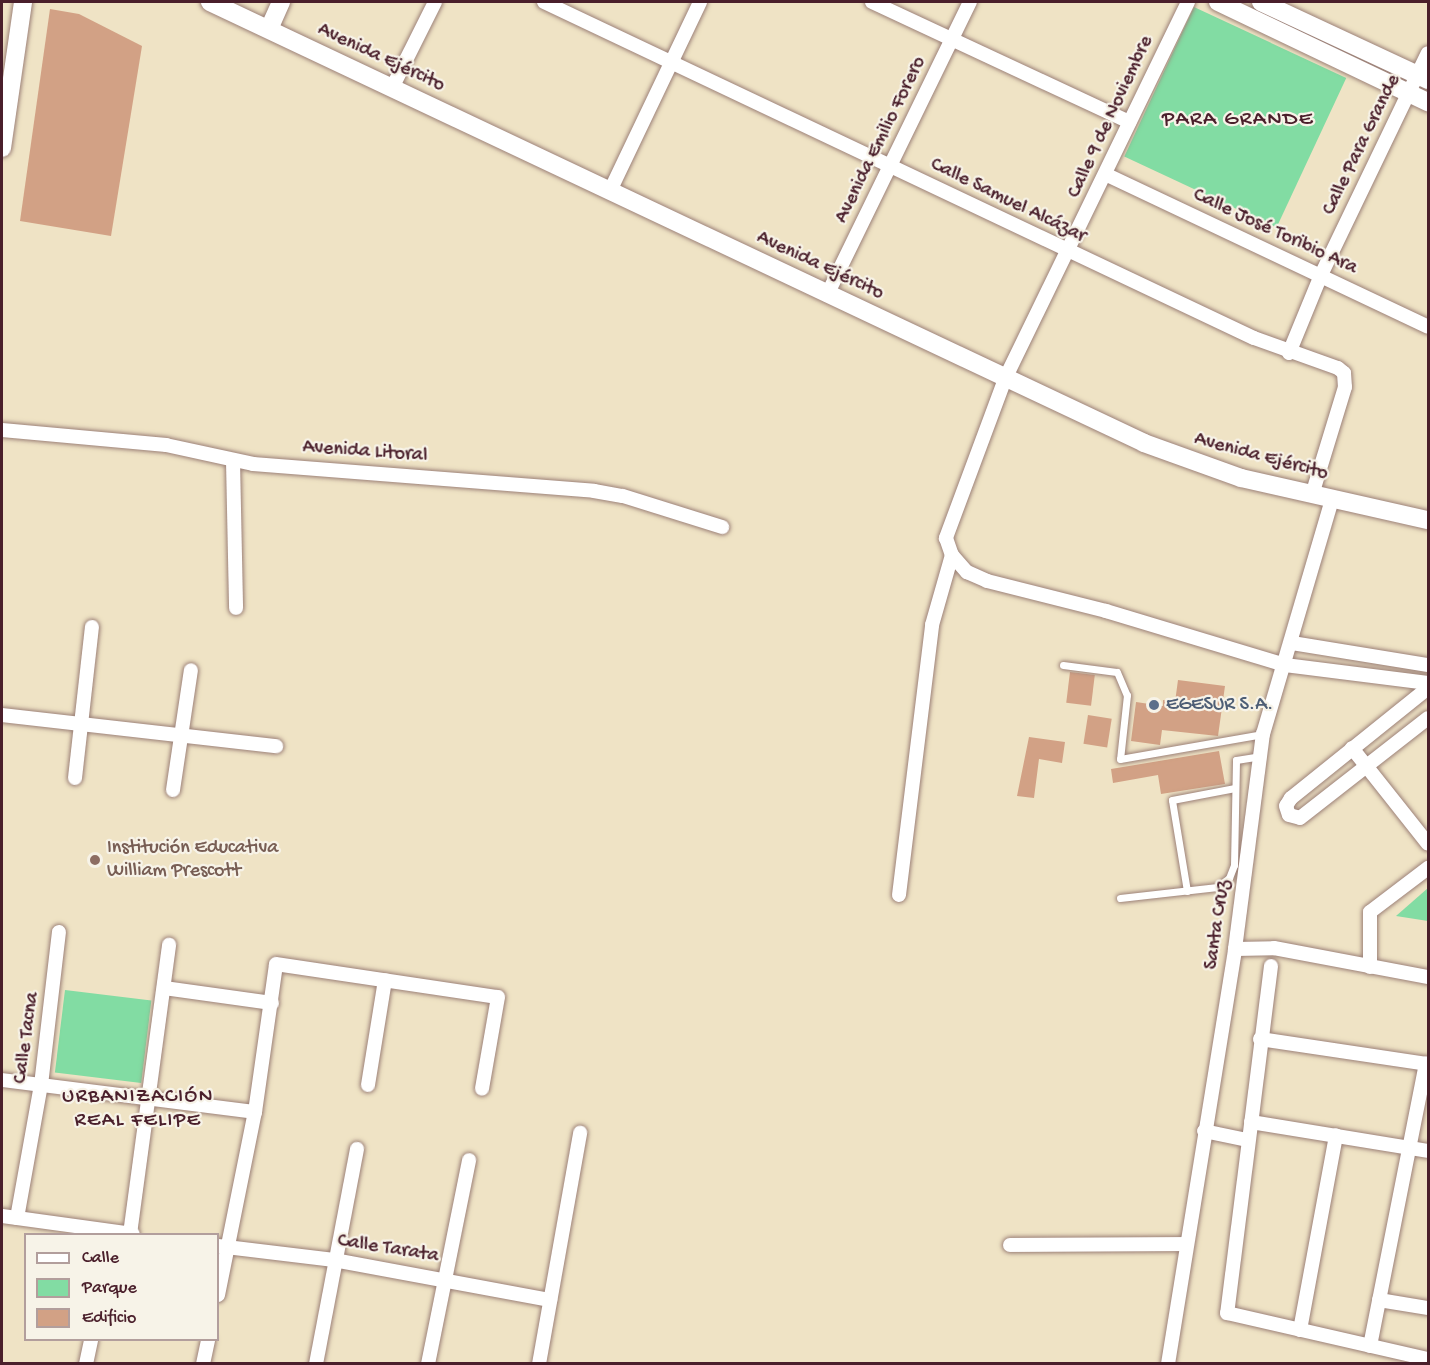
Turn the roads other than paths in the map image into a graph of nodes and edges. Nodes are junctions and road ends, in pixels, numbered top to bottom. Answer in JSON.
{"nodes":[{"id":1,"x":23,"y":2,"type":"edge"},
{"id":2,"x":210,"y":2,"type":"edge"},
{"id":3,"x":281,"y":2,"type":"edge"},
{"id":4,"x":435,"y":2,"type":"edge"},
{"id":5,"x":544,"y":2,"type":"edge"},
{"id":6,"x":700,"y":2,"type":"edge"},
{"id":7,"x":872,"y":2,"type":"edge"},
{"id":8,"x":970,"y":2,"type":"edge"},
{"id":9,"x":1188,"y":2,"type":"edge"},
{"id":10,"x":1218,"y":2,"type":"edge"},
{"id":11,"x":1261,"y":2,"type":"edge"},
{"id":12,"x":269,"y":29,"type":"junction"},
{"id":13,"x":952,"y":39,"type":"junction"},
{"id":14,"x":1428,"y":53,"type":"edge"},
{"id":15,"x":671,"y":62,"type":"junction"},
{"id":16,"x":1423,"y":77,"type":"edge"},
{"id":17,"x":393,"y":88,"type":"junction"},
{"id":18,"x":1409,"y":93,"type":"junction"},
{"id":19,"x":5,"y":95,"type":"edge"},
{"id":20,"x":1428,"y":102,"type":"edge"},
{"id":21,"x":1129,"y":122,"type":"junction"},
{"id":22,"x":2,"y":148,"type":"edge"},
{"id":23,"x":890,"y":166,"type":"junction"},
{"id":24,"x":1105,"y":174,"type":"junction"},
{"id":25,"x":610,"y":191,"type":"junction"},
{"id":26,"x":1068,"y":252,"type":"junction"},
{"id":27,"x":1321,"y":275,"type":"junction"},
{"id":28,"x":827,"y":295,"type":"junction"},
{"id":29,"x":1428,"y":327,"type":"edge"},
{"id":30,"x":1289,"y":353,"type":"junction"},
{"id":31,"x":1005,"y":379,"type":"junction"},
{"id":32,"x":2,"y":430,"type":"edge"},
{"id":33,"x":233,"y":461,"type":"junction"},
{"id":34,"x":1312,"y":495,"type":"junction"},
{"id":35,"x":1332,"y":499,"type":"junction"},
{"id":36,"x":1428,"y":520,"type":"edge"},
{"id":37,"x":722,"y":527,"type":"dead end"},
{"id":38,"x":952,"y":555,"type":"junction"},
{"id":39,"x":236,"y":608,"type":"dead end"},
{"id":40,"x":92,"y":627,"type":"dead end"},
{"id":41,"x":1292,"y":643,"type":"junction"},
{"id":42,"x":1063,"y":665,"type":"dead end"},
{"id":43,"x":1285,"y":665,"type":"junction"},
{"id":44,"x":1428,"y":665,"type":"edge"},
{"id":45,"x":191,"y":670,"type":"dead end"},
{"id":46,"x":1428,"y":683,"type":"edge"},
{"id":47,"x":1428,"y":688,"type":"edge"},
{"id":48,"x":2,"y":715,"type":"edge"},
{"id":49,"x":1428,"y":718,"type":"edge"},
{"id":50,"x":83,"y":722,"type":"junction"},
{"id":51,"x":181,"y":734,"type":"junction"},
{"id":52,"x":1263,"y":734,"type":"junction"},
{"id":53,"x":276,"y":746,"type":"dead end"},
{"id":54,"x":1352,"y":748,"type":"junction"},
{"id":55,"x":1260,"y":756,"type":"junction"},
{"id":56,"x":1366,"y":766,"type":"junction"},
{"id":57,"x":75,"y":778,"type":"dead end"},
{"id":58,"x":1235,"y":788,"type":"junction"},
{"id":59,"x":173,"y":790,"type":"dead end"},
{"id":60,"x":1428,"y":844,"type":"edge"},
{"id":61,"x":1428,"y":868,"type":"edge"},
{"id":62,"x":1187,"y":891,"type":"junction"},
{"id":63,"x":899,"y":895,"type":"dead end"},
{"id":64,"x":1120,"y":898,"type":"dead end"},
{"id":65,"x":59,"y":933,"type":"dead end"},
{"id":66,"x":169,"y":945,"type":"dead end"},
{"id":67,"x":1235,"y":949,"type":"junction"},
{"id":68,"x":1271,"y":966,"type":"dead end"},
{"id":69,"x":1370,"y":967,"type":"junction"},
{"id":70,"x":1428,"y":977,"type":"edge"},
{"id":71,"x":385,"y":981,"type":"junction"},
{"id":72,"x":164,"y":988,"type":"junction"},
{"id":73,"x":272,"y":1003,"type":"junction"},
{"id":74,"x":1260,"y":1039,"type":"junction"},
{"id":75,"x":1427,"y":1064,"type":"edge"},
{"id":76,"x":2,"y":1080,"type":"edge"},
{"id":77,"x":41,"y":1085,"type":"junction"},
{"id":78,"x":368,"y":1085,"type":"dead end"},
{"id":79,"x":482,"y":1089,"type":"dead end"},
{"id":80,"x":150,"y":1099,"type":"junction"},
{"id":81,"x":255,"y":1112,"type":"junction"},
{"id":82,"x":1251,"y":1122,"type":"junction"},
{"id":83,"x":1204,"y":1131,"type":"junction"},
{"id":84,"x":580,"y":1133,"type":"dead end"},
{"id":85,"x":1336,"y":1135,"type":"junction"},
{"id":86,"x":1247,"y":1140,"type":"junction"},
{"id":87,"x":1409,"y":1147,"type":"junction"},
{"id":88,"x":357,"y":1149,"type":"dead end"},
{"id":89,"x":1428,"y":1150,"type":"edge"},
{"id":90,"x":469,"y":1160,"type":"dead end"},
{"id":91,"x":6,"y":1220,"type":"edge"},
{"id":92,"x":111,"y":1233,"type":"edge"},
{"id":93,"x":131,"y":1233,"type":"edge"},
{"id":94,"x":1185,"y":1244,"type":"junction"},
{"id":95,"x":1010,"y":1245,"type":"dead end"},
{"id":96,"x":222,"y":1247,"type":"edge"},
{"id":97,"x":334,"y":1260,"type":"junction"},
{"id":98,"x":443,"y":1278,"type":"junction"},
{"id":99,"x":219,"y":1283,"type":"edge"},
{"id":100,"x":550,"y":1300,"type":"junction"},
{"id":101,"x":1379,"y":1300,"type":"junction"},
{"id":102,"x":1428,"y":1308,"type":"edge"},
{"id":103,"x":1300,"y":1330,"type":"junction"},
{"id":104,"x":91,"y":1341,"type":"edge"},
{"id":105,"x":208,"y":1341,"type":"edge"},
{"id":106,"x":1370,"y":1346,"type":"junction"},
{"id":107,"x":1428,"y":1359,"type":"edge"},
{"id":108,"x":86,"y":1364,"type":"edge"},
{"id":109,"x":203,"y":1364,"type":"edge"},
{"id":110,"x":316,"y":1364,"type":"edge"},
{"id":111,"x":428,"y":1364,"type":"edge"},
{"id":112,"x":539,"y":1364,"type":"edge"},
{"id":113,"x":1168,"y":1364,"type":"edge"}],
"edges":[{"from":1,"to":19,"type":"main road"},
{"from":2,"to":12,"type":"main road","name":"Avenida Ejército"},
{"from":3,"to":12,"type":"main road"},
{"from":4,"to":17,"type":"street"},
{"from":5,"to":15,"type":"street","name":"Calle Samuel Alcázar"},
{"from":6,"to":15,"type":"street"},
{"from":7,"to":13,"type":"street"},
{"from":8,"to":13,"type":"street","name":"Avenida Emilio Forero"},
{"from":9,"to":21,"type":"street","name":"Calle 9 de Noviembre"},
{"from":10,"to":18,"type":"main road"},
{"from":11,"to":16,"type":"main road"},
{"from":12,"to":17,"type":"main road","name":"Avenida Ejército"},
{"from":13,"to":21,"type":"street"},
{"from":13,"to":23,"type":"street","name":"Avenida Emilio Forero"},
{"from":14,"to":16,"type":"street","name":"Calle Para Grande"},
{"from":15,"to":23,"type":"street","name":"Calle Samuel Alcázar"},
{"from":15,"to":25,"type":"street"},
{"from":16,"to":18,"type":"street","name":"Calle Para Grande"},
{"from":17,"to":25,"type":"main road","name":"Avenida Ejército"},
{"from":18,"to":20,"type":"main road"},
{"from":18,"to":27,"type":"street","name":"Calle Para Grande"},
{"from":19,"to":22,"type":"main road"},
{"from":21,"to":24,"type":"street","name":"Calle 9 de Noviembre"},
{"from":23,"to":26,"type":"street","name":"Calle Samuel Alcázar"},
{"from":23,"to":28,"type":"street","name":"Avenida Emilio Forero"},
{"from":24,"to":26,"type":"street","name":"Calle 9 de Noviembre"},
{"from":24,"to":27,"type":"street","name":"Calle José Toribio Ara"},
{"from":25,"to":28,"type":"main road","name":"Avenida Ejército"},
{"from":26,"to":30,"type":"street","name":"Calle Samuel Alcázar"},
{"from":26,"to":31,"type":"street","name":"Calle 9 de Noviembre"},
{"from":27,"to":29,"type":"street","name":"Calle José Toribio Ara"},
{"from":27,"to":30,"type":"street","name":"Calle Para Grande"},
{"from":28,"to":31,"type":"main road","name":"Avenida Ejército"},
{"from":30,"to":34,"type":"street","name":"Calle Samuel Alcázar"},
{"from":31,"to":34,"type":"main road","name":"Avenida Ejército"},
{"from":31,"to":38,"type":"street","name":"Calle 9 de Noviembre"},
{"from":32,"to":33,"type":"street","name":"Avenida Litoral"},
{"from":33,"to":37,"type":"street","name":"Avenida Litoral"},
{"from":33,"to":39,"type":"street"},
{"from":34,"to":35,"type":"main road","name":"Avenida Ejército"},
{"from":35,"to":36,"type":"main road","name":"Avenida Ejército"},
{"from":35,"to":41,"type":"street","name":"Santa Cruz"},
{"from":38,"to":43,"type":"street"},
{"from":38,"to":63,"type":"street","name":"Calle 9 de Noviembre"},
{"from":40,"to":50,"type":"street"},
{"from":41,"to":43,"type":"street","name":"Santa Cruz"},
{"from":41,"to":44,"type":"street"},
{"from":42,"to":52,"type":"lane"},
{"from":43,"to":46,"type":"street"},
{"from":43,"to":52,"type":"street","name":"Santa Cruz"},
{"from":45,"to":51,"type":"street"},
{"from":47,"to":54,"type":"street"},
{"from":48,"to":50,"type":"street"},
{"from":49,"to":56,"type":"street"},
{"from":50,"to":51,"type":"street"},
{"from":50,"to":57,"type":"street"},
{"from":51,"to":53,"type":"street"},
{"from":51,"to":59,"type":"street"},
{"from":52,"to":55,"type":"street","name":"Santa Cruz"},
{"from":54,"to":56,"type":"street"},
{"from":54,"to":56,"type":"street"},
{"from":55,"to":58,"type":"lane"},
{"from":55,"to":67,"type":"street","name":"Santa Cruz"},
{"from":56,"to":60,"type":"street"},
{"from":58,"to":62,"type":"lane"},
{"from":58,"to":62,"type":"lane"},
{"from":61,"to":69,"type":"street"},
{"from":62,"to":64,"type":"lane"},
{"from":65,"to":77,"type":"street","name":"Calle Tacna"},
{"from":66,"to":72,"type":"street"},
{"from":67,"to":69,"type":"street"},
{"from":67,"to":83,"type":"street","name":"Santa Cruz"},
{"from":68,"to":74,"type":"street"},
{"from":69,"to":70,"type":"street"},
{"from":71,"to":73,"type":"street"},
{"from":71,"to":78,"type":"street"},
{"from":71,"to":79,"type":"street"},
{"from":72,"to":73,"type":"street"},
{"from":72,"to":80,"type":"street"},
{"from":73,"to":81,"type":"street"},
{"from":74,"to":75,"type":"street"},
{"from":74,"to":82,"type":"street"},
{"from":75,"to":87,"type":"street"},
{"from":76,"to":77,"type":"street"},
{"from":77,"to":80,"type":"street"},
{"from":77,"to":91,"type":"street","name":"Calle Tacna"},
{"from":80,"to":81,"type":"street"},
{"from":80,"to":93,"type":"street"},
{"from":81,"to":96,"type":"street"},
{"from":82,"to":85,"type":"street"},
{"from":82,"to":86,"type":"street"},
{"from":83,"to":86,"type":"street"},
{"from":83,"to":94,"type":"street","name":"Santa Cruz"},
{"from":84,"to":100,"type":"street"},
{"from":85,"to":87,"type":"street"},
{"from":85,"to":103,"type":"street"},
{"from":86,"to":103,"type":"street"},
{"from":87,"to":89,"type":"street"},
{"from":87,"to":101,"type":"street"},
{"from":88,"to":97,"type":"street"},
{"from":90,"to":98,"type":"street"},
{"from":91,"to":92,"type":"street"},
{"from":94,"to":95,"type":"street"},
{"from":94,"to":113,"type":"street","name":"Santa Cruz"},
{"from":96,"to":97,"type":"street","name":"Calle Tarata"},
{"from":96,"to":99,"type":"street"},
{"from":97,"to":98,"type":"street","name":"Calle Tarata"},
{"from":97,"to":110,"type":"street"},
{"from":98,"to":100,"type":"street","name":"Calle Tarata"},
{"from":98,"to":111,"type":"street"},
{"from":100,"to":112,"type":"street"},
{"from":101,"to":102,"type":"street"},
{"from":101,"to":106,"type":"street"},
{"from":103,"to":106,"type":"street"},
{"from":104,"to":108,"type":"street"},
{"from":105,"to":109,"type":"street"},
{"from":106,"to":107,"type":"street"}]}
